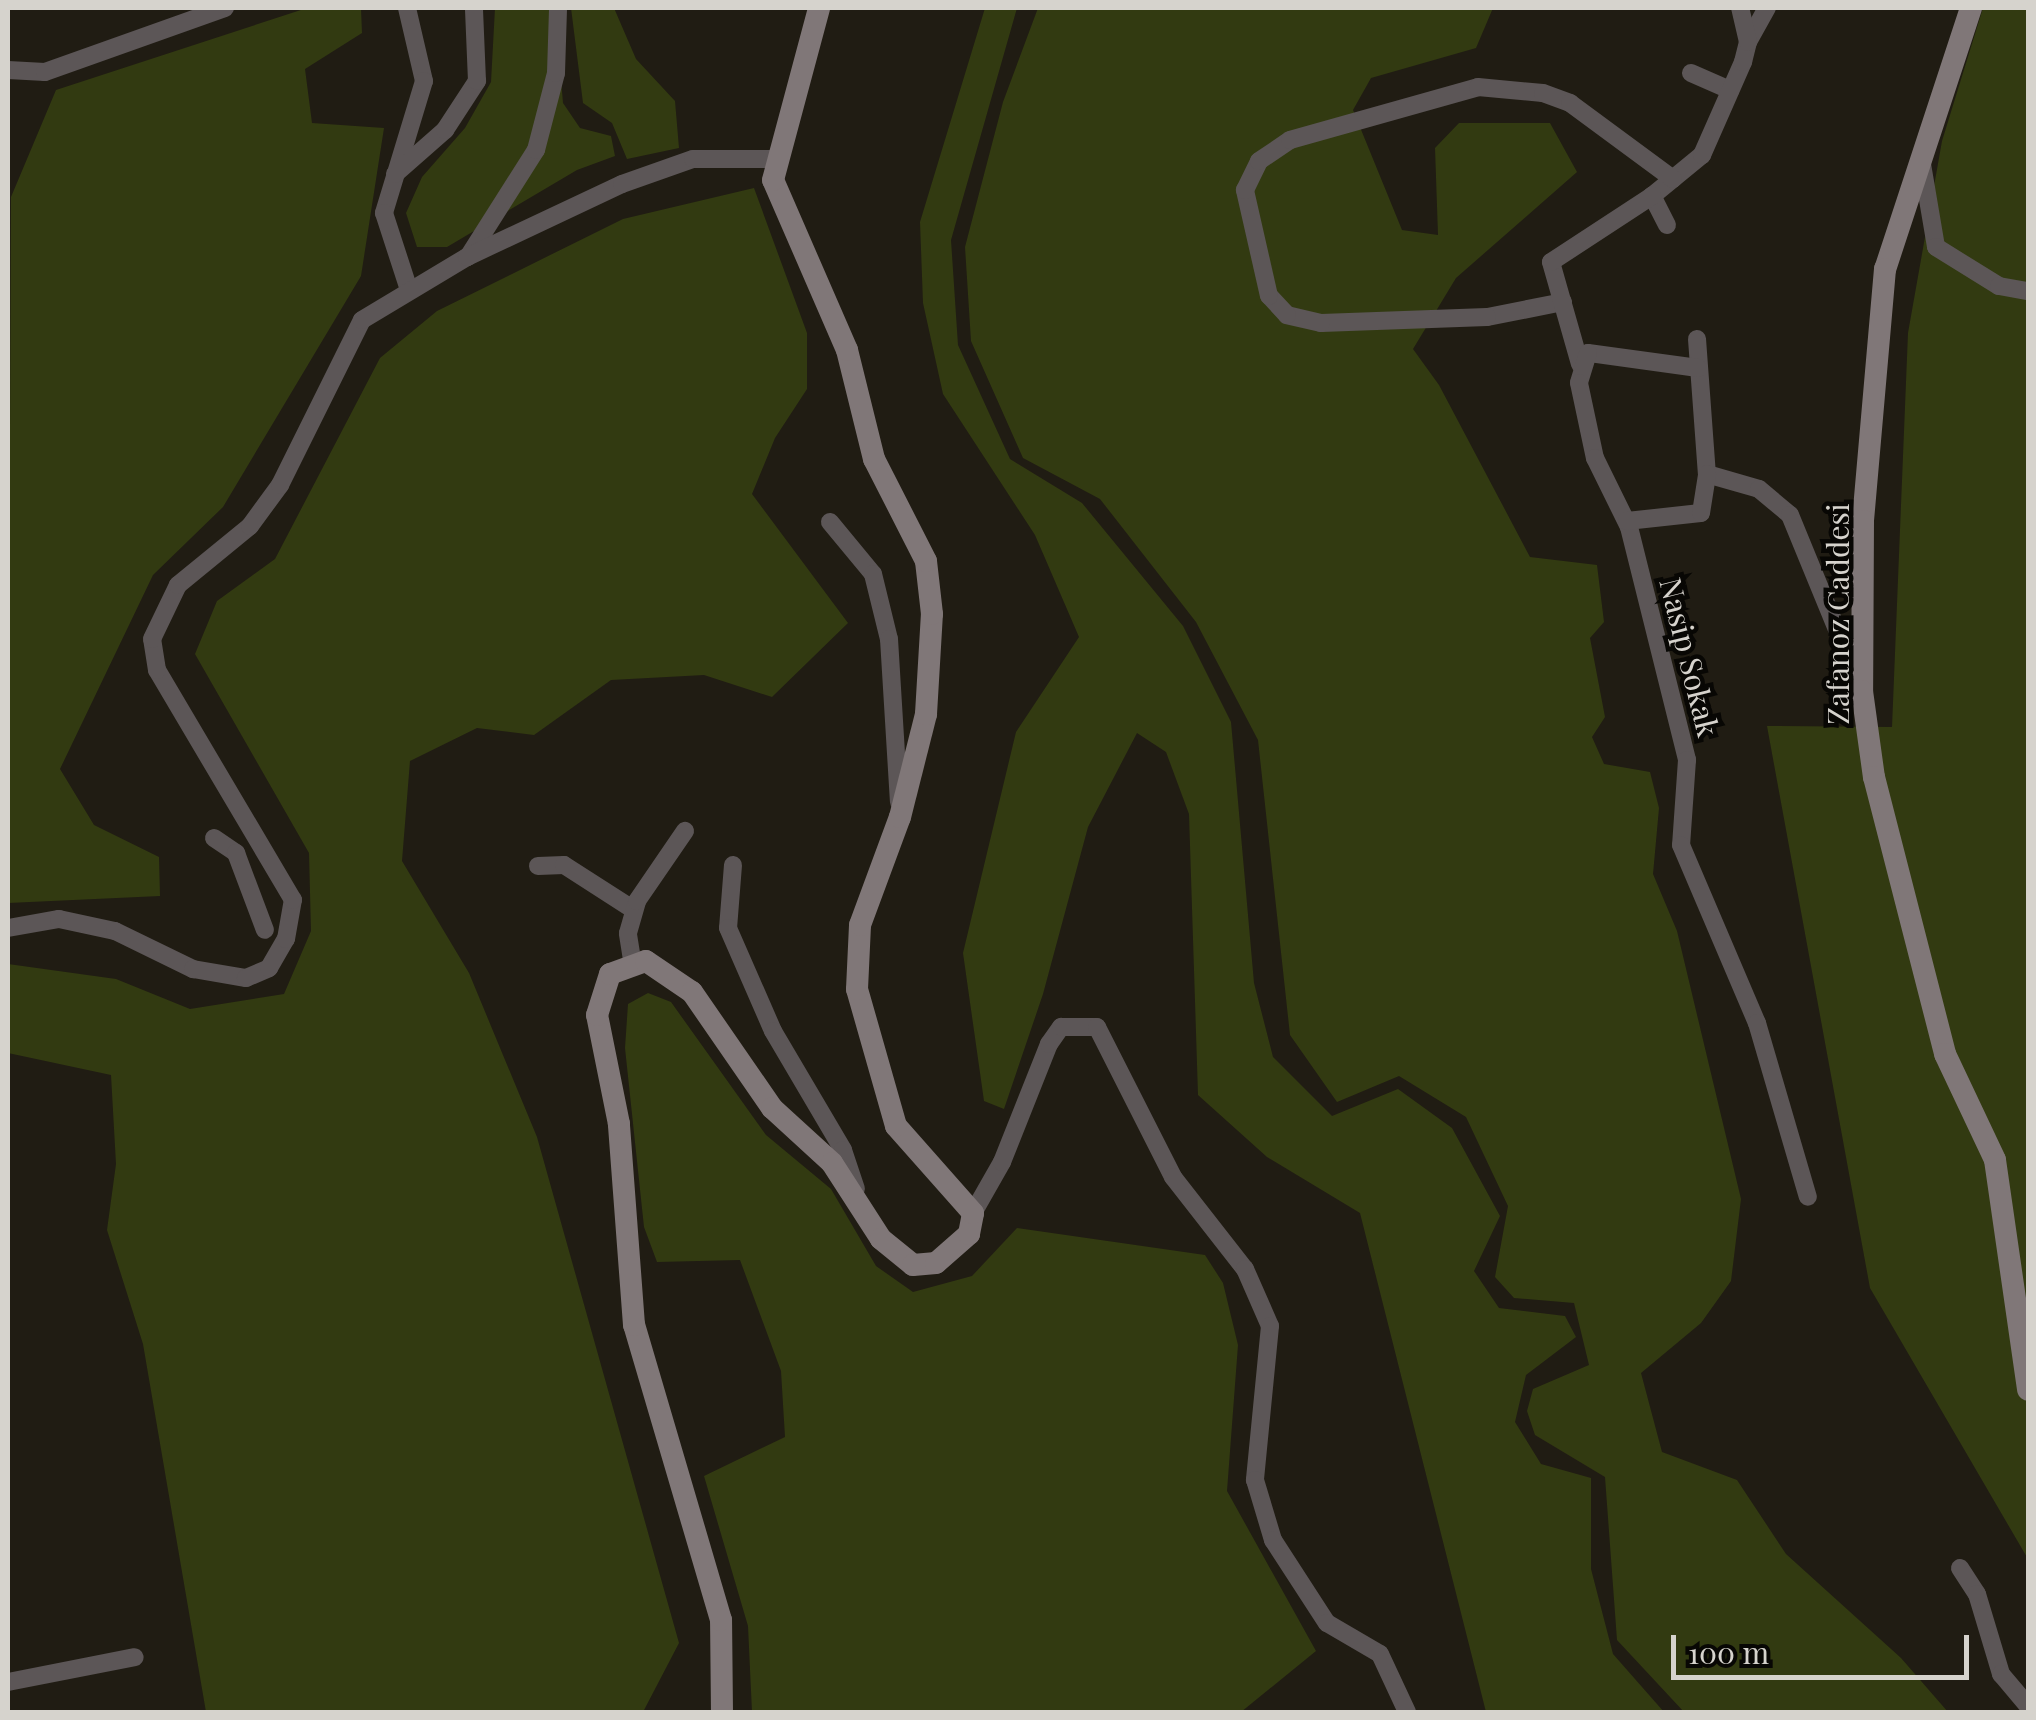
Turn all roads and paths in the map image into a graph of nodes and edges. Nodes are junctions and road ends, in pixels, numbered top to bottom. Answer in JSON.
{"nodes":[{"id":1,"x":225,"y":8,"type":"edge"},
{"id":2,"x":407,"y":8,"type":"edge"},
{"id":3,"x":474,"y":8,"type":"edge"},
{"id":4,"x":558,"y":8,"type":"edge"},
{"id":5,"x":818,"y":8,"type":"edge"},
{"id":6,"x":1740,"y":8,"type":"edge"},
{"id":7,"x":1767,"y":8,"type":"edge"},
{"id":8,"x":1971,"y":8,"type":"edge"},
{"id":9,"x":1748,"y":42,"type":"junction"},
{"id":10,"x":8,"y":70,"type":"edge"},
{"id":11,"x":1691,"y":73,"type":"dead end"},
{"id":12,"x":1730,"y":90,"type":"junction"},
{"id":13,"x":1920,"y":147,"type":"junction"},
{"id":14,"x":777,"y":159,"type":"junction"},
{"id":15,"x":395,"y":174,"type":"junction"},
{"id":16,"x":1674,"y":179,"type":"junction"},
{"id":17,"x":1652,"y":196,"type":"junction"},
{"id":18,"x":1667,"y":225,"type":"dead end"},
{"id":19,"x":467,"y":258,"type":"junction"},
{"id":20,"x":409,"y":290,"type":"junction"},
{"id":21,"x":2028,"y":291,"type":"edge"},
{"id":22,"x":1563,"y":302,"type":"junction"},
{"id":23,"x":1697,"y":339,"type":"dead end"},
{"id":24,"x":1580,"y":364,"type":"junction"},
{"id":25,"x":1698,"y":368,"type":"junction"},
{"id":26,"x":1706,"y":474,"type":"junction"},
{"id":27,"x":1626,"y":521,"type":"junction"},
{"id":28,"x":830,"y":522,"type":"dead end"},
{"id":29,"x":1862,"y":691,"type":"junction"},
{"id":30,"x":900,"y":817,"type":"junction"},
{"id":31,"x":685,"y":831,"type":"dead end"},
{"id":32,"x":255,"y":834,"type":"junction"},
{"id":33,"x":214,"y":838,"type":"dead end"},
{"id":34,"x":236,"y":853,"type":"junction"},
{"id":35,"x":733,"y":865,"type":"dead end"},
{"id":36,"x":538,"y":866,"type":"dead end"},
{"id":37,"x":634,"y":910,"type":"junction"},
{"id":38,"x":8,"y":928,"type":"edge"},
{"id":39,"x":265,"y":930,"type":"dead end"},
{"id":40,"x":633,"y":966,"type":"junction"},
{"id":41,"x":1808,"y":1197,"type":"dead end"},
{"id":42,"x":972,"y":1213,"type":"junction"},
{"id":43,"x":865,"y":1214,"type":"junction"},
{"id":44,"x":2028,"y":1390,"type":"edge"},
{"id":45,"x":1960,"y":1568,"type":"dead end"},
{"id":46,"x":135,"y":1657,"type":"dead end"},
{"id":47,"x":8,"y":1682,"type":"edge"},
{"id":48,"x":2028,"y":1706,"type":"edge"},
{"id":49,"x":722,"y":1712,"type":"edge"},
{"id":50,"x":1407,"y":1712,"type":"edge"}],
"edges":[{"from":1,"to":10,"type":"street"},
{"from":2,"to":15,"type":"street"},
{"from":3,"to":15,"type":"street"},
{"from":4,"to":19,"type":"street"},
{"from":5,"to":14,"type":"street"},
{"from":6,"to":9,"type":"street"},
{"from":7,"to":9,"type":"street"},
{"from":8,"to":13,"type":"street","name":"Zafanoz Caddesi"},
{"from":9,"to":12,"type":"street"},
{"from":11,"to":12,"type":"street"},
{"from":12,"to":16,"type":"street"},
{"from":13,"to":21,"type":"street"},
{"from":13,"to":29,"type":"street","name":"Zafanoz Caddesi"},
{"from":14,"to":19,"type":"street"},
{"from":14,"to":30,"type":"street"},
{"from":15,"to":20,"type":"street"},
{"from":16,"to":17,"type":"street"},
{"from":16,"to":22,"type":"street"},
{"from":17,"to":18,"type":"street"},
{"from":17,"to":22,"type":"street","name":"Nasip Sokak"},
{"from":19,"to":20,"type":"street"},
{"from":20,"to":32,"type":"street"},
{"from":22,"to":24,"type":"street","name":"Nasip Sokak"},
{"from":23,"to":25,"type":"street"},
{"from":24,"to":25,"type":"street"},
{"from":24,"to":27,"type":"street","name":"Nasip Sokak"},
{"from":25,"to":26,"type":"street"},
{"from":26,"to":27,"type":"street"},
{"from":26,"to":29,"type":"street"},
{"from":27,"to":41,"type":"street","name":"Nasip Sokak"},
{"from":28,"to":30,"type":"street"},
{"from":29,"to":44,"type":"street","name":"Zafanoz Caddesi"},
{"from":30,"to":42,"type":"street"},
{"from":31,"to":37,"type":"street"},
{"from":32,"to":34,"type":"street"},
{"from":32,"to":38,"type":"street"},
{"from":33,"to":34,"type":"street"},
{"from":34,"to":39,"type":"street"},
{"from":35,"to":43,"type":"street"},
{"from":36,"to":37,"type":"street"},
{"from":37,"to":40,"type":"street"},
{"from":40,"to":43,"type":"street"},
{"from":40,"to":49,"type":"street"},
{"from":42,"to":43,"type":"street"},
{"from":42,"to":50,"type":"street"},
{"from":45,"to":48,"type":"street"},
{"from":46,"to":47,"type":"street"}]}
